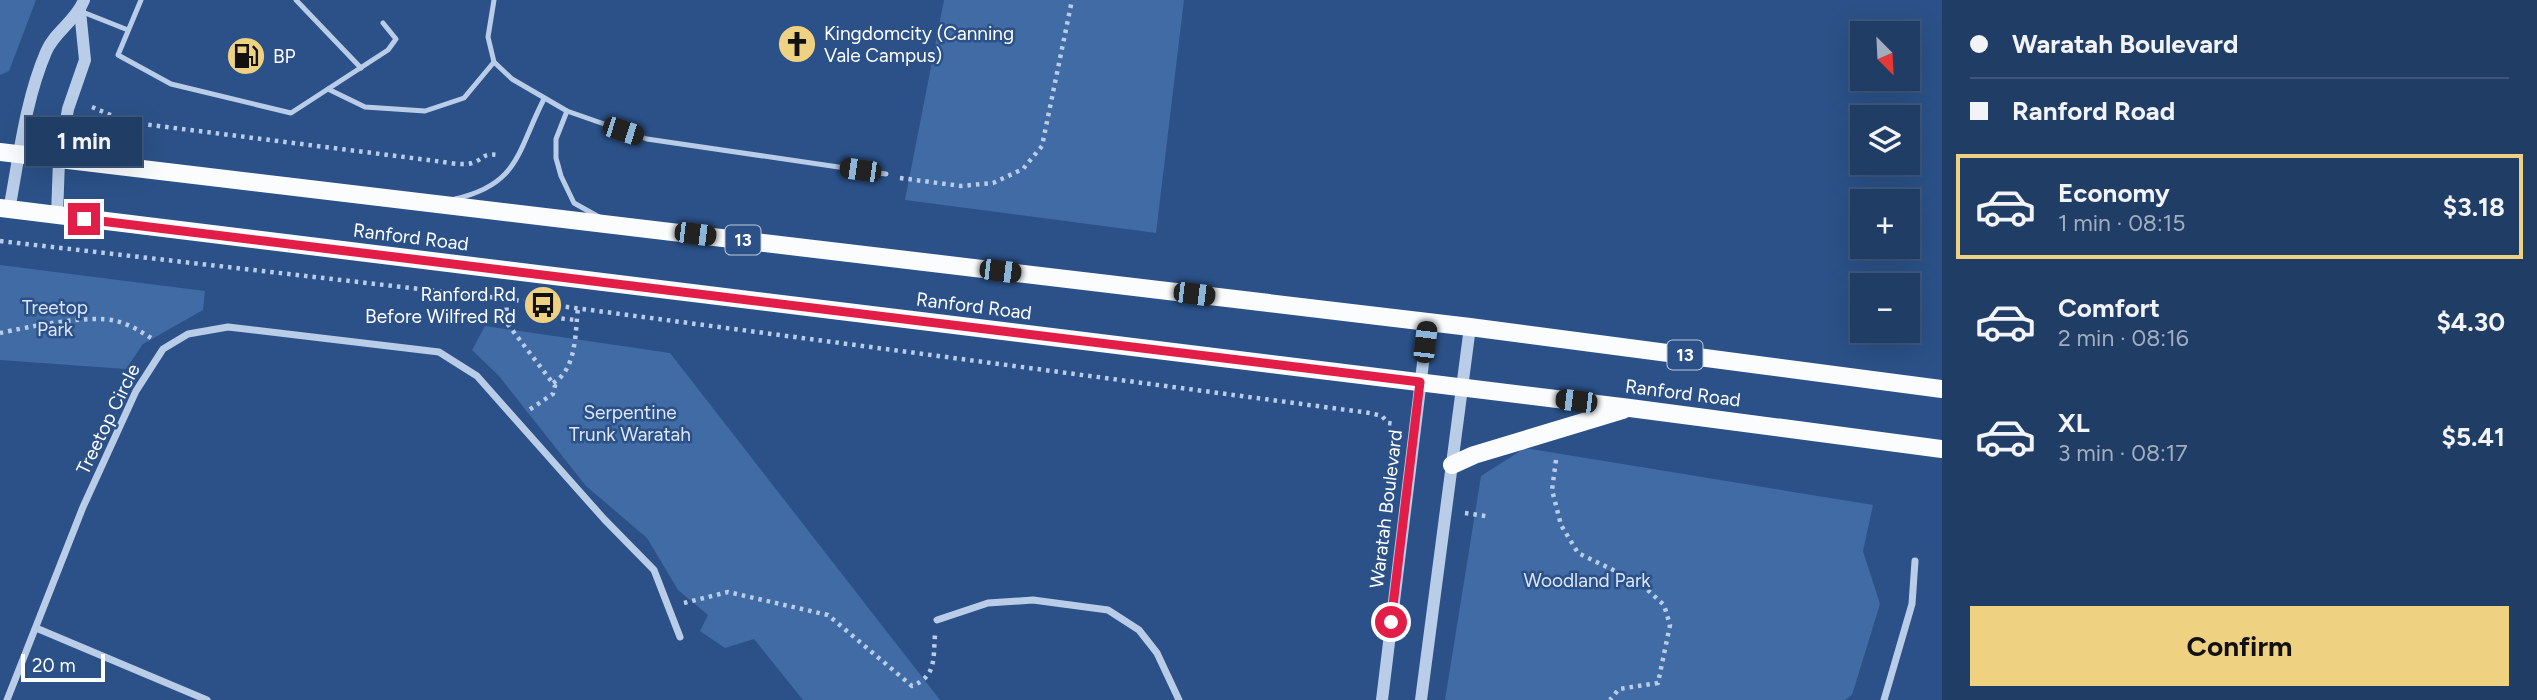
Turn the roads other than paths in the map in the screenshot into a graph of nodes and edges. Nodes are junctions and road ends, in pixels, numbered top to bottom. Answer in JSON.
{"nodes":[{"id":1,"x":141,"y":0,"type":"edge"},
{"id":2,"x":296,"y":0,"type":"edge"},
{"id":3,"x":494,"y":0,"type":"edge"},
{"id":4,"x":82,"y":6,"type":"edge"},
{"id":5,"x":383,"y":23,"type":"dead end"},
{"id":6,"x":128,"y":30,"type":"junction"},
{"id":7,"x":494,"y":62,"type":"junction"},
{"id":8,"x":361,"y":68,"type":"junction"},
{"id":9,"x":328,"y":89,"type":"junction"},
{"id":10,"x":544,"y":99,"type":"junction"},
{"id":11,"x":567,"y":111,"type":"junction"},
{"id":12,"x":0,"y":152,"type":"edge"},
{"id":13,"x":20,"y":155,"type":"junction"},
{"id":14,"x":59,"y":160,"type":"junction"},
{"id":15,"x":886,"y":174,"type":"road end"},
{"id":16,"x":428,"y":203,"type":"junction"},
{"id":17,"x":5,"y":209,"type":"edge"},
{"id":18,"x":57,"y":216,"type":"junction"},
{"id":19,"x":612,"y":224,"type":"junction"},
{"id":20,"x":1428,"y":322,"type":"junction"},
{"id":21,"x":1470,"y":327,"type":"junction"},
{"id":22,"x":1420,"y":382,"type":"junction"},
{"id":23,"x":1462,"y":387,"type":"junction"},
{"id":24,"x":1942,"y":389,"type":"edge"},
{"id":25,"x":1630,"y":408,"type":"junction"},
{"id":26,"x":1942,"y":449,"type":"edge"},
{"id":27,"x":1452,"y":465,"type":"junction"},
{"id":28,"x":1915,"y":561,"type":"dead end"},
{"id":29,"x":937,"y":620,"type":"road end"},
{"id":30,"x":36,"y":628,"type":"junction"},
{"id":31,"x":680,"y":637,"type":"dead end"},
{"id":32,"x":7,"y":700,"type":"edge"},
{"id":33,"x":208,"y":700,"type":"edge"},
{"id":34,"x":1179,"y":700,"type":"edge"},
{"id":35,"x":1382,"y":700,"type":"edge"},
{"id":36,"x":1421,"y":700,"type":"edge"},
{"id":37,"x":1884,"y":700,"type":"edge"}],
"edges":[{"from":1,"to":6,"type":"lane"},
{"from":2,"to":8,"type":"lane"},
{"from":3,"to":7,"type":"lane"},
{"from":4,"to":6,"type":"lane"},
{"from":4,"to":13,"type":"street"},
{"from":4,"to":14,"type":"street"},
{"from":5,"to":8,"type":"lane"},
{"from":6,"to":9,"type":"lane"},
{"from":7,"to":9,"type":"lane"},
{"from":7,"to":10,"type":"lane"},
{"from":8,"to":9,"type":"lane"},
{"from":10,"to":11,"type":"lane"},
{"from":10,"to":16,"type":"lane"},
{"from":11,"to":15,"type":"lane"},
{"from":11,"to":19,"type":"lane"},
{"from":12,"to":13,"type":"main road","name":"Ranford Road","number":"13"},
{"from":13,"to":14,"type":"main road","name":"Ranford Road","number":"13"},
{"from":13,"to":17,"type":"street"},
{"from":14,"to":16,"type":"main road","name":"Ranford Road","number":"13"},
{"from":14,"to":18,"type":"street"},
{"from":16,"to":19,"type":"main road","name":"Ranford Road","number":"13"},
{"from":17,"to":18,"type":"main road","name":"Ranford Road"},
{"from":18,"to":22,"type":"main road","name":"Ranford Road"},
{"from":19,"to":20,"type":"main road","name":"Ranford Road","number":"13"},
{"from":20,"to":21,"type":"main road","name":"Ranford Road","number":"13"},
{"from":20,"to":22,"type":"street","name":"Waratah Boulevard"},
{"from":21,"to":23,"type":"street"},
{"from":21,"to":24,"type":"main road","name":"Ranford Road","number":"13"},
{"from":22,"to":23,"type":"main road","name":"Ranford Road"},
{"from":22,"to":35,"type":"street","name":"Waratah Boulevard"},
{"from":23,"to":25,"type":"main road","name":"Ranford Road"},
{"from":23,"to":27,"type":"street"},
{"from":25,"to":26,"type":"main road","name":"Ranford Road"},
{"from":25,"to":27,"type":"main road"},
{"from":27,"to":36,"type":"street"},
{"from":28,"to":37,"type":"street"},
{"from":29,"to":34,"type":"street"},
{"from":30,"to":31,"type":"street","name":"Treetop Circle"},
{"from":30,"to":32,"type":"street","name":"Treetop Circle"},
{"from":30,"to":33,"type":"street"}]}
